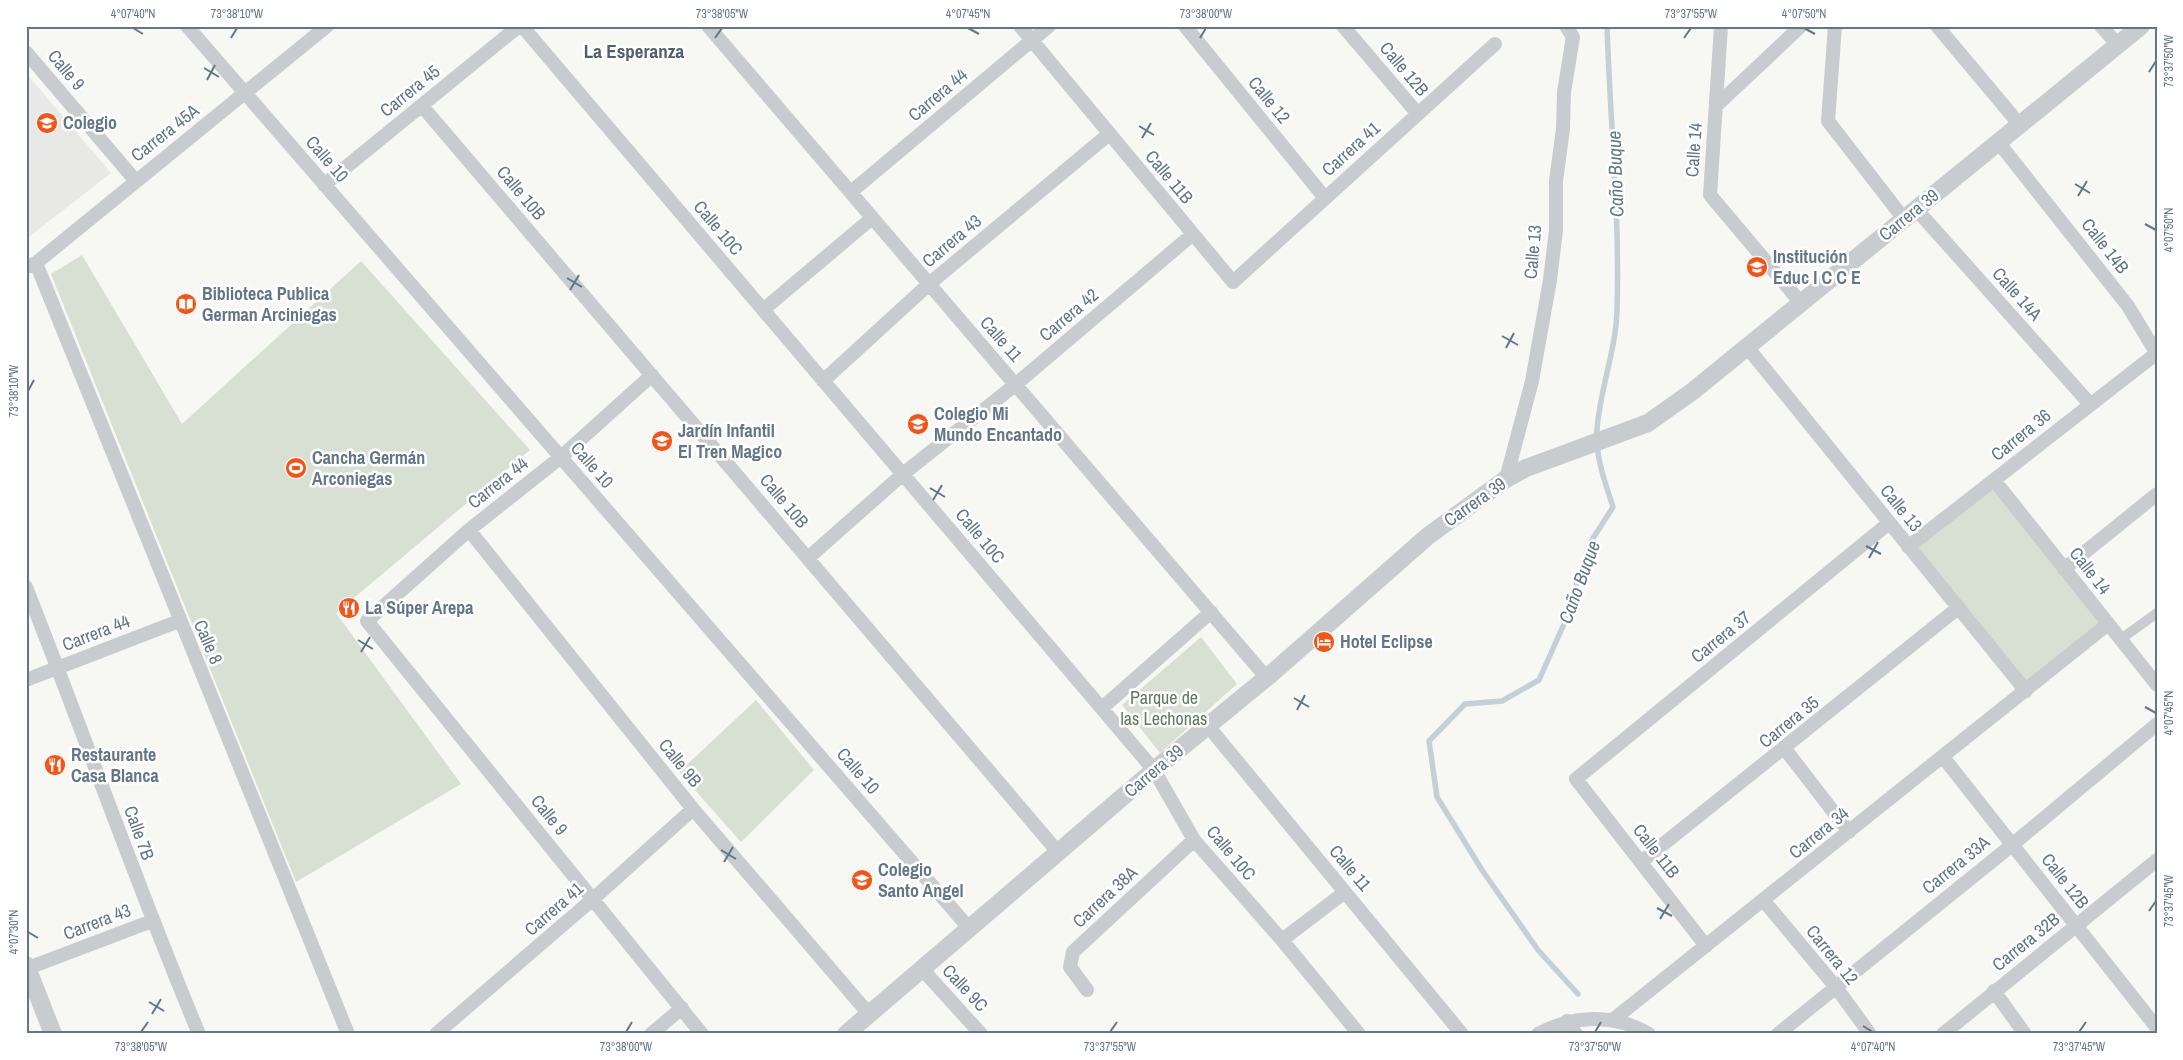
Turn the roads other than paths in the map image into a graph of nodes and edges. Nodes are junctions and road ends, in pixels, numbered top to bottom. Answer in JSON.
{"nodes":[{"id":1,"x":187,"y":26,"type":"edge"},
{"id":2,"x":327,"y":26,"type":"edge"},
{"id":3,"x":520,"y":26,"type":"edge"},
{"id":4,"x":708,"y":26,"type":"edge"},
{"id":5,"x":1020,"y":26,"type":"edge"},
{"id":6,"x":1049,"y":26,"type":"edge"},
{"id":7,"x":1185,"y":26,"type":"edge"},
{"id":8,"x":1343,"y":26,"type":"edge"},
{"id":9,"x":1566,"y":26,"type":"edge"},
{"id":10,"x":1721,"y":26,"type":"edge"},
{"id":11,"x":1801,"y":26,"type":"edge"},
{"id":12,"x":1835,"y":26,"type":"edge"},
{"id":13,"x":1937,"y":26,"type":"edge"},
{"id":14,"x":2101,"y":26,"type":"edge"},
{"id":15,"x":2141,"y":26,"type":"edge"},
{"id":16,"x":1032,"y":41,"type":"junction"},
{"id":17,"x":1495,"y":44,"type":"dead end"},
{"id":18,"x":2118,"y":45,"type":"junction"},
{"id":19,"x":26,"y":52,"type":"edge"},
{"id":20,"x":246,"y":94,"type":"junction"},
{"id":21,"x":422,"y":106,"type":"junction"},
{"id":22,"x":1716,"y":106,"type":"junction"},
{"id":23,"x":1418,"y":114,"type":"junction"},
{"id":24,"x":2020,"y":125,"type":"junction"},
{"id":25,"x":1109,"y":134,"type":"junction"},
{"id":26,"x":1999,"y":143,"type":"junction"},
{"id":27,"x":135,"y":180,"type":"junction"},
{"id":28,"x":324,"y":185,"type":"junction"},
{"id":29,"x":851,"y":192,"type":"junction"},
{"id":30,"x":1325,"y":198,"type":"junction"},
{"id":31,"x":1910,"y":214,"type":"junction"},
{"id":32,"x":872,"y":218,"type":"junction"},
{"id":33,"x":1193,"y":234,"type":"junction"},
{"id":34,"x":31,"y":265,"type":"edge"},
{"id":35,"x":1232,"y":282,"type":"joint"},
{"id":36,"x":929,"y":284,"type":"junction"},
{"id":37,"x":1800,"y":303,"type":"junction"},
{"id":38,"x":763,"y":310,"type":"junction"},
{"id":39,"x":1747,"y":347,"type":"junction"},
{"id":40,"x":2157,"y":353,"type":"edge"},
{"id":41,"x":652,"y":375,"type":"junction"},
{"id":42,"x":823,"y":381,"type":"junction"},
{"id":43,"x":1016,"y":385,"type":"junction"},
{"id":44,"x":2090,"y":404,"type":"junction"},
{"id":45,"x":560,"y":457,"type":"junction"},
{"id":46,"x":903,"y":474,"type":"junction"},
{"id":47,"x":1506,"y":479,"type":"junction"},
{"id":48,"x":1994,"y":480,"type":"junction"},
{"id":49,"x":2157,"y":494,"type":"edge"},
{"id":50,"x":1889,"y":523,"type":"junction"},
{"id":51,"x":468,"y":530,"type":"junction"},
{"id":52,"x":1908,"y":547,"type":"junction"},
{"id":53,"x":808,"y":558,"type":"junction"},
{"id":54,"x":2064,"y":569,"type":"junction"},
{"id":55,"x":26,"y":588,"type":"edge"},
{"id":56,"x":1958,"y":608,"type":"junction"},
{"id":57,"x":1212,"y":612,"type":"junction"},
{"id":58,"x":2157,"y":612,"type":"edge"},
{"id":59,"x":367,"y":620,"type":"joint"},
{"id":60,"x":179,"y":621,"type":"junction"},
{"id":61,"x":2108,"y":624,"type":"junction"},
{"id":62,"x":2120,"y":640,"type":"junction"},
{"id":63,"x":58,"y":668,"type":"junction"},
{"id":64,"x":1266,"y":678,"type":"junction"},
{"id":65,"x":26,"y":680,"type":"edge"},
{"id":66,"x":2157,"y":685,"type":"edge"},
{"id":67,"x":2026,"y":691,"type":"junction"},
{"id":68,"x":1102,"y":708,"type":"junction"},
{"id":69,"x":2157,"y":724,"type":"edge"},
{"id":70,"x":1208,"y":726,"type":"junction"},
{"id":71,"x":1785,"y":749,"type":"junction"},
{"id":72,"x":1943,"y":757,"type":"junction"},
{"id":73,"x":1154,"y":770,"type":"junction"},
{"id":74,"x":1576,"y":779,"type":"joint"},
{"id":75,"x":693,"y":809,"type":"junction"},
{"id":76,"x":1849,"y":832,"type":"junction"},
{"id":77,"x":1194,"y":840,"type":"junction"},
{"id":78,"x":2012,"y":845,"type":"junction"},
{"id":79,"x":1058,"y":852,"type":"junction"},
{"id":80,"x":2157,"y":860,"type":"edge"},
{"id":81,"x":1641,"y":862,"type":"junction"},
{"id":82,"x":1345,"y":892,"type":"junction"},
{"id":83,"x":593,"y":899,"type":"junction"},
{"id":84,"x":1764,"y":902,"type":"junction"},
{"id":85,"x":152,"y":922,"type":"junction"},
{"id":86,"x":2076,"y":926,"type":"junction"},
{"id":87,"x":969,"y":928,"type":"junction"},
{"id":88,"x":1282,"y":940,"type":"junction"},
{"id":89,"x":1706,"y":946,"type":"junction"},
{"id":90,"x":27,"y":967,"type":"edge"},
{"id":91,"x":922,"y":969,"type":"junction"},
{"id":92,"x":1835,"y":986,"type":"junction"},
{"id":93,"x":1087,"y":990,"type":"dead end"},
{"id":94,"x":1994,"y":991,"type":"junction"},
{"id":95,"x":682,"y":1008,"type":"junction"},
{"id":96,"x":869,"y":1014,"type":"junction"},
{"id":97,"x":1614,"y":1019,"type":"junction"},
{"id":98,"x":1567,"y":1021,"type":"junction"},
{"id":99,"x":2157,"y":1028,"type":"edge"},
{"id":100,"x":53,"y":1034,"type":"edge"},
{"id":101,"x":198,"y":1034,"type":"edge"},
{"id":102,"x":348,"y":1034,"type":"edge"},
{"id":103,"x":436,"y":1034,"type":"edge"},
{"id":104,"x":650,"y":1034,"type":"edge"},
{"id":105,"x":702,"y":1034,"type":"edge"},
{"id":106,"x":846,"y":1034,"type":"edge"},
{"id":107,"x":981,"y":1034,"type":"edge"},
{"id":108,"x":1359,"y":1034,"type":"edge"},
{"id":109,"x":1462,"y":1034,"type":"edge"},
{"id":110,"x":1538,"y":1034,"type":"edge"},
{"id":111,"x":1576,"y":1034,"type":"edge"},
{"id":112,"x":1649,"y":1034,"type":"edge"},
{"id":113,"x":1778,"y":1034,"type":"edge"},
{"id":114,"x":1870,"y":1034,"type":"edge"},
{"id":115,"x":1942,"y":1034,"type":"edge"},
{"id":116,"x":2025,"y":1034,"type":"edge"}],
"edges":[{"from":1,"to":20,"type":"street","name":"Calle 10"},
{"from":2,"to":20,"type":"street","name":"Carrera 45A"},
{"from":3,"to":21,"type":"street","name":"Carrera 45"},
{"from":3,"to":38,"type":"street","name":"Calle 10C"},
{"from":4,"to":29,"type":"street","name":"Calle 11"},
{"from":5,"to":16,"type":"street","name":"Calle 11B"},
{"from":6,"to":16,"type":"street","name":"Carrera 44"},
{"from":7,"to":30,"type":"street","name":"Calle 12"},
{"from":8,"to":23,"type":"street","name":"Calle 12B"},
{"from":9,"to":47,"type":"street","name":"Calle 13"},
{"from":10,"to":22,"type":"street","name":"Calle 14"},
{"from":11,"to":22,"type":"street"},
{"from":12,"to":31,"type":"street","name":"Calle 14A"},
{"from":13,"to":24,"type":"street"},
{"from":14,"to":18,"type":"street"},
{"from":15,"to":18,"type":"street","name":"Carrera 39"},
{"from":16,"to":25,"type":"street","name":"Calle 11B"},
{"from":16,"to":29,"type":"street","name":"Carrera 44"},
{"from":17,"to":23,"type":"street","name":"Carrera 41"},
{"from":18,"to":24,"type":"street","name":"Carrera 39"},
{"from":19,"to":27,"type":"street","name":"Calle 9"},
{"from":20,"to":27,"type":"street","name":"Carrera 45A"},
{"from":20,"to":28,"type":"street","name":"Calle 10"},
{"from":21,"to":28,"type":"street","name":"Carrera 45"},
{"from":21,"to":41,"type":"street","name":"Calle 10B"},
{"from":22,"to":37,"type":"street","name":"Calle 14"},
{"from":23,"to":30,"type":"street","name":"Carrera 41"},
{"from":24,"to":26,"type":"street","name":"Carrera 39"},
{"from":25,"to":33,"type":"street","name":"Calle 11B"},
{"from":25,"to":36,"type":"street","name":"Carrera 43"},
{"from":26,"to":31,"type":"street","name":"Carrera 39"},
{"from":26,"to":40,"type":"street","name":"Calle 14B"},
{"from":27,"to":34,"type":"street","name":"Carrera 45A"},
{"from":28,"to":45,"type":"street","name":"Calle 10"},
{"from":29,"to":32,"type":"street","name":"Calle 11"},
{"from":30,"to":35,"type":"street","name":"Carrera 41"},
{"from":31,"to":37,"type":"street","name":"Carrera 39"},
{"from":31,"to":44,"type":"street","name":"Calle 14A"},
{"from":32,"to":36,"type":"street","name":"Calle 11"},
{"from":32,"to":38,"type":"street"},
{"from":33,"to":35,"type":"street","name":"Calle 11B"},
{"from":33,"to":43,"type":"street","name":"Carrera 42"},
{"from":34,"to":60,"type":"street","name":"Calle 8"},
{"from":36,"to":42,"type":"street","name":"Carrera 43"},
{"from":36,"to":43,"type":"street","name":"Calle 11"},
{"from":37,"to":39,"type":"street","name":"Carrera 39"},
{"from":38,"to":42,"type":"street","name":"Calle 10C"},
{"from":39,"to":47,"type":"street","name":"Carrera 39"},
{"from":39,"to":50,"type":"street","name":"Calle 13"},
{"from":40,"to":44,"type":"street","name":"Carrera 36"},
{"from":41,"to":45,"type":"street","name":"Carrera 44"},
{"from":41,"to":53,"type":"street","name":"Calle 10B"},
{"from":42,"to":46,"type":"street","name":"Calle 10C"},
{"from":43,"to":46,"type":"street","name":"Carrera 42"},
{"from":43,"to":57,"type":"street","name":"Calle 11"},
{"from":44,"to":48,"type":"street","name":"Carrera 36"},
{"from":45,"to":51,"type":"street","name":"Carrera 44"},
{"from":45,"to":87,"type":"street","name":"Calle 10"},
{"from":46,"to":53,"type":"street","name":"Carrera 42"},
{"from":46,"to":68,"type":"street","name":"Calle 10C"},
{"from":47,"to":64,"type":"street","name":"Carrera 39"},
{"from":48,"to":52,"type":"street","name":"Carrera 36"},
{"from":48,"to":54,"type":"street","name":"Calle 14"},
{"from":49,"to":54,"type":"street"},
{"from":50,"to":52,"type":"street","name":"Calle 13"},
{"from":50,"to":74,"type":"street","name":"Carrera 37"},
{"from":51,"to":59,"type":"street","name":"Carrera 44"},
{"from":51,"to":75,"type":"street","name":"Calle 9B"},
{"from":52,"to":56,"type":"street","name":"Calle 13"},
{"from":53,"to":79,"type":"street","name":"Calle 10B"},
{"from":54,"to":61,"type":"street","name":"Calle 14"},
{"from":55,"to":63,"type":"street","name":"Calle 7B"},
{"from":56,"to":67,"type":"street","name":"Calle 13"},
{"from":56,"to":71,"type":"street","name":"Carrera 35"},
{"from":57,"to":64,"type":"street","name":"Calle 11"},
{"from":57,"to":68,"type":"street"},
{"from":58,"to":62,"type":"street"},
{"from":59,"to":83,"type":"street","name":"Calle 9"},
{"from":60,"to":63,"type":"street","name":"Carrera 44"},
{"from":60,"to":102,"type":"street","name":"Calle 8"},
{"from":61,"to":62,"type":"street","name":"Calle 14"},
{"from":61,"to":67,"type":"street","name":"Carrera 34"},
{"from":62,"to":66,"type":"street","name":"Calle 14"},
{"from":63,"to":65,"type":"street","name":"Carrera 44"},
{"from":63,"to":85,"type":"street","name":"Calle 7B"},
{"from":64,"to":70,"type":"street","name":"Carrera 39"},
{"from":67,"to":72,"type":"street","name":"Carrera 34"},
{"from":68,"to":73,"type":"street","name":"Calle 10C"},
{"from":69,"to":78,"type":"street","name":"Carrera 33A"},
{"from":70,"to":73,"type":"street","name":"Carrera 39"},
{"from":70,"to":82,"type":"street","name":"Calle 11"},
{"from":71,"to":76,"type":"street"},
{"from":71,"to":81,"type":"street","name":"Carrera 35"},
{"from":72,"to":76,"type":"street","name":"Carrera 34"},
{"from":72,"to":78,"type":"street","name":"Calle 12B"},
{"from":73,"to":77,"type":"street","name":"Calle 10C"},
{"from":73,"to":79,"type":"street","name":"Carrera 39"},
{"from":74,"to":81,"type":"street","name":"Calle 11B"},
{"from":75,"to":83,"type":"street","name":"Carrera 41"},
{"from":75,"to":96,"type":"street","name":"Calle 9B"},
{"from":76,"to":84,"type":"street","name":"Carrera 34"},
{"from":77,"to":88,"type":"street","name":"Calle 10C"},
{"from":77,"to":93,"type":"street","name":"Carrera 38A"},
{"from":78,"to":86,"type":"street","name":"Calle 12B"},
{"from":78,"to":92,"type":"street","name":"Carrera 33A"},
{"from":79,"to":87,"type":"street","name":"Carrera 39"},
{"from":80,"to":86,"type":"street","name":"Carrera 32B"},
{"from":81,"to":89,"type":"street","name":"Calle 11B"},
{"from":82,"to":88,"type":"street"},
{"from":82,"to":109,"type":"street","name":"Calle 11"},
{"from":83,"to":95,"type":"street","name":"Calle 9"},
{"from":83,"to":103,"type":"street","name":"Carrera 41"},
{"from":84,"to":89,"type":"street","name":"Carrera 34"},
{"from":84,"to":92,"type":"street","name":"Carrera 12"},
{"from":85,"to":90,"type":"street","name":"Carrera 43"},
{"from":85,"to":101,"type":"street","name":"Calle 7B"},
{"from":86,"to":94,"type":"street","name":"Carrera 32B"},
{"from":86,"to":99,"type":"street","name":"Calle 12B"},
{"from":87,"to":91,"type":"street","name":"Carrera 39"},
{"from":88,"to":108,"type":"street","name":"Calle 10C"},
{"from":89,"to":97,"type":"street","name":"Carrera 34"},
{"from":90,"to":100,"type":"street"},
{"from":91,"to":96,"type":"street","name":"Carrera 39"},
{"from":91,"to":107,"type":"street","name":"Calle 9C"},
{"from":92,"to":113,"type":"street","name":"Carrera 33A"},
{"from":92,"to":114,"type":"street","name":"Carrera 12"},
{"from":94,"to":115,"type":"street","name":"Carrera 32B"},
{"from":94,"to":116,"type":"street"},
{"from":95,"to":104,"type":"street"},
{"from":95,"to":105,"type":"street","name":"Calle 9"},
{"from":96,"to":106,"type":"street","name":"Carrera 39"},
{"from":97,"to":98,"type":"street"},
{"from":97,"to":112,"type":"street"},
{"from":98,"to":110,"type":"street"},
{"from":98,"to":111,"type":"street"}]}
